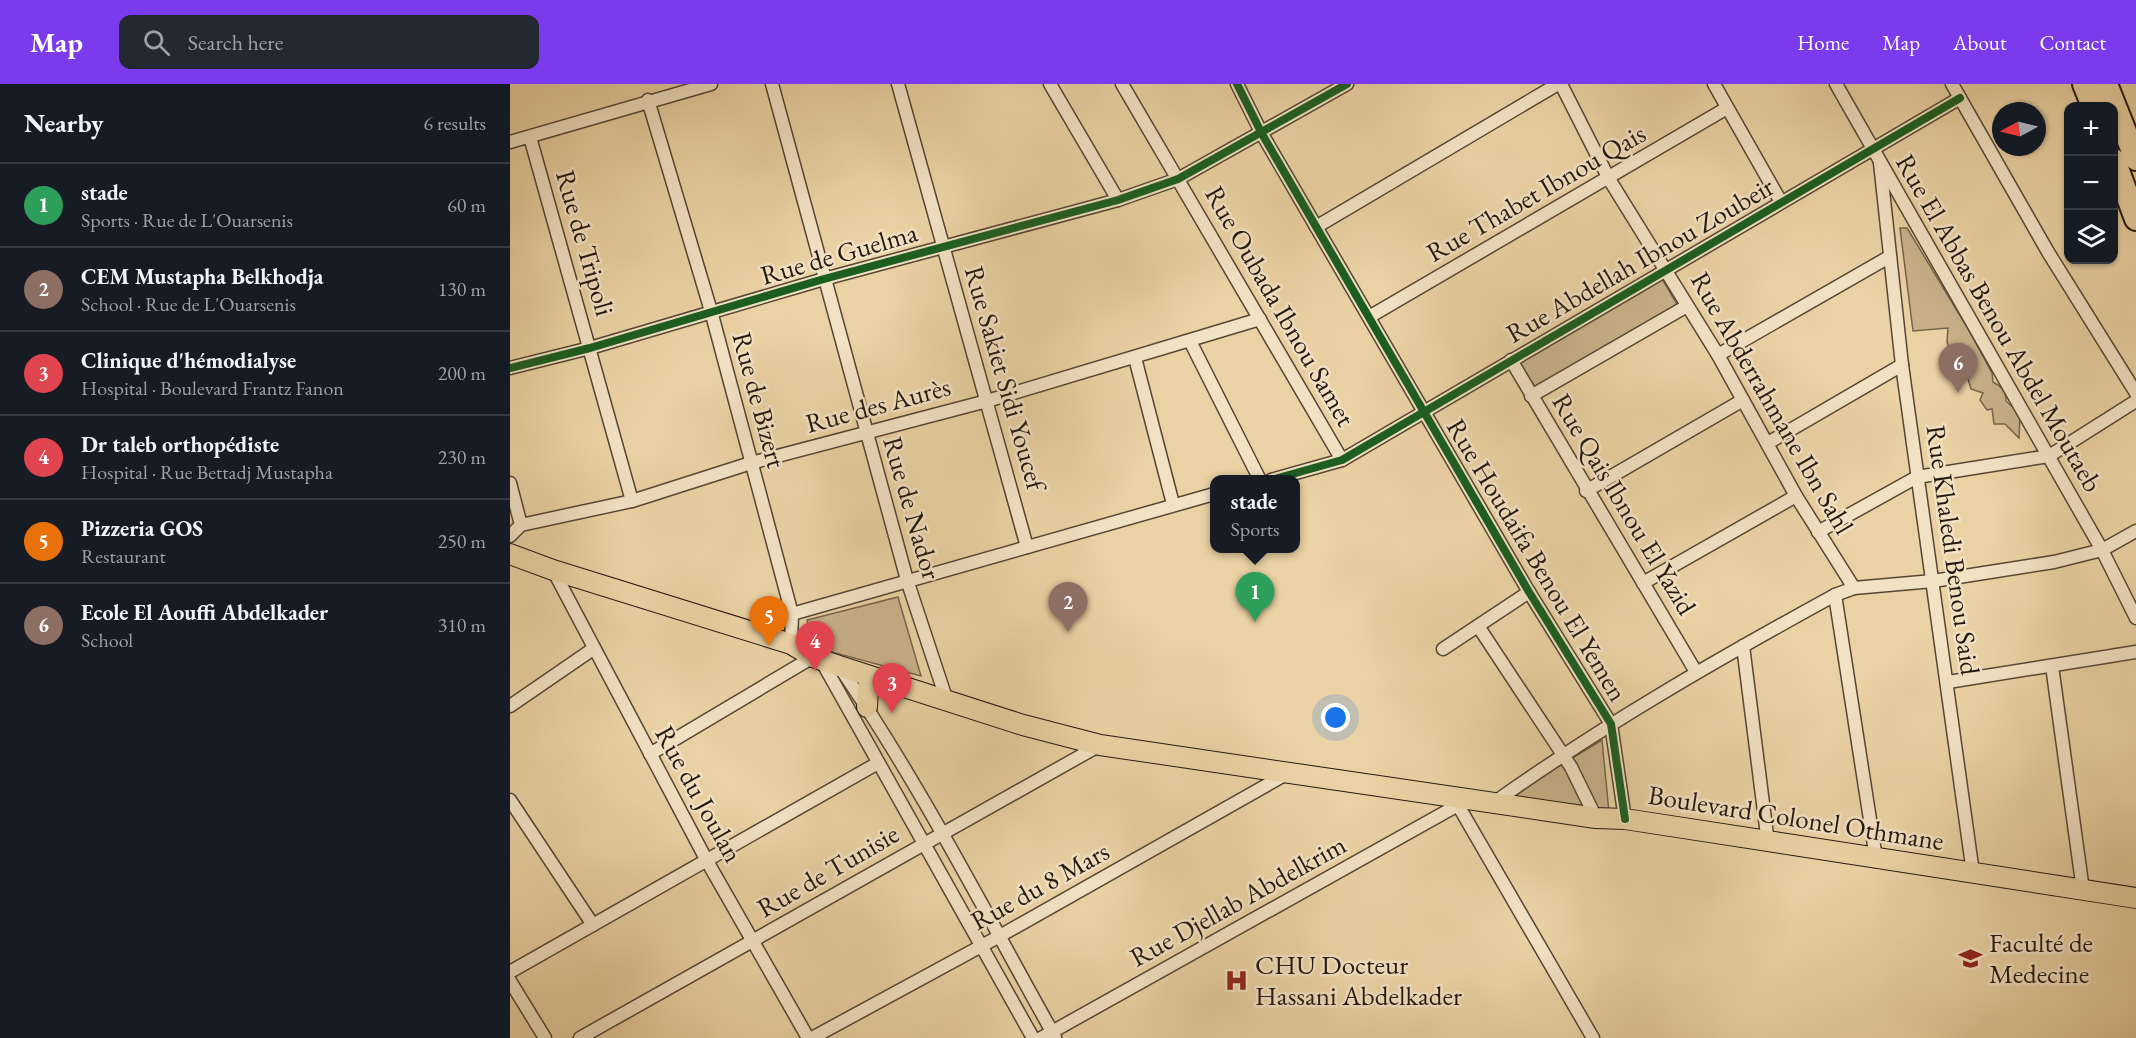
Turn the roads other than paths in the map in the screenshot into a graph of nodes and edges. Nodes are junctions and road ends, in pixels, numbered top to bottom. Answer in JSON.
{"nodes":[{"id":1,"x":711,"y":84,"type":"edge"},
{"id":2,"x":772,"y":84,"type":"edge"},
{"id":3,"x":898,"y":84,"type":"edge"},
{"id":4,"x":1050,"y":84,"type":"edge"},
{"id":5,"x":1122,"y":84,"type":"edge"},
{"id":6,"x":1237,"y":84,"type":"edge"},
{"id":7,"x":1347,"y":84,"type":"edge"},
{"id":8,"x":1559,"y":84,"type":"edge"},
{"id":9,"x":1714,"y":84,"type":"edge"},
{"id":10,"x":1836,"y":84,"type":"edge"},
{"id":11,"x":1952,"y":84,"type":"edge"},
{"id":12,"x":2084,"y":84,"type":"edge"},
{"id":13,"x":2106,"y":84,"type":"edge"},
{"id":14,"x":1960,"y":98,"type":"junction"},
{"id":15,"x":648,"y":100,"type":"junction"},
{"id":16,"x":2091,"y":102,"type":"edge"},
{"id":17,"x":1727,"y":108,"type":"junction"},
{"id":18,"x":1262,"y":134,"type":"junction"},
{"id":19,"x":530,"y":137,"type":"junction"},
{"id":20,"x":510,"y":142,"type":"edge"},
{"id":21,"x":1872,"y":149,"type":"junction"},
{"id":22,"x":2136,"y":159,"type":"edge"},
{"id":23,"x":1880,"y":163,"type":"junction"},
{"id":24,"x":2118,"y":171,"type":"edge"},
{"id":25,"x":1178,"y":179,"type":"junction"},
{"id":26,"x":1610,"y":179,"type":"junction"},
{"id":27,"x":1118,"y":200,"type":"junction"},
{"id":28,"x":1781,"y":202,"type":"junction"},
{"id":29,"x":2136,"y":219,"type":"edge"},
{"id":30,"x":1316,"y":226,"type":"junction"},
{"id":31,"x":944,"y":246,"type":"junction"},
{"id":32,"x":1889,"y":257,"type":"junction"},
{"id":33,"x":1666,"y":268,"type":"junction"},
{"id":34,"x":824,"y":279,"type":"junction"},
{"id":35,"x":1687,"y":306,"type":"junction"},
{"id":36,"x":711,"y":311,"type":"junction"},
{"id":37,"x":1369,"y":317,"type":"junction"},
{"id":38,"x":1260,"y":319,"type":"junction"},
{"id":39,"x":1190,"y":341,"type":"junction"},
{"id":40,"x":590,"y":348,"type":"junction"},
{"id":41,"x":1718,"y":355,"type":"junction"},
{"id":42,"x":1135,"y":358,"type":"junction"},
{"id":43,"x":1511,"y":360,"type":"junction"},
{"id":44,"x":1902,"y":365,"type":"junction"},
{"id":45,"x":510,"y":368,"type":"edge"},
{"id":46,"x":2136,"y":393,"type":"edge"},
{"id":47,"x":1531,"y":396,"type":"junction"},
{"id":48,"x":1743,"y":400,"type":"junction"},
{"id":49,"x":987,"y":401,"type":"junction"},
{"id":50,"x":2136,"y":401,"type":"edge"},
{"id":51,"x":1423,"y":411,"type":"junction"},
{"id":52,"x":866,"y":433,"type":"junction"},
{"id":53,"x":1767,"y":443,"type":"junction"},
{"id":54,"x":2049,"y":456,"type":"junction"},
{"id":55,"x":1342,"y":460,"type":"junction"},
{"id":56,"x":751,"y":462,"type":"junction"},
{"id":57,"x":1257,"y":475,"type":"edge"},
{"id":58,"x":1289,"y":475,"type":"edge"},
{"id":59,"x":1917,"y":477,"type":"junction"},
{"id":60,"x":510,"y":483,"type":"edge"},
{"id":61,"x":1586,"y":491,"type":"junction"},
{"id":62,"x":1210,"y":495,"type":"edge"},
{"id":63,"x":1796,"y":496,"type":"junction"},
{"id":64,"x":632,"y":501,"type":"junction"},
{"id":65,"x":1173,"y":504,"type":"junction"},
{"id":66,"x":521,"y":525,"type":"junction"},
{"id":67,"x":2136,"y":531,"type":"edge"},
{"id":68,"x":1818,"y":532,"type":"junction"},
{"id":69,"x":510,"y":536,"type":"edge"},
{"id":70,"x":1027,"y":547,"type":"junction"},
{"id":71,"x":2102,"y":550,"type":"junction"},
{"id":72,"x":510,"y":554,"type":"edge"},
{"id":73,"x":553,"y":570,"type":"junction"},
{"id":74,"x":908,"y":580,"type":"junction"},
{"id":75,"x":1934,"y":581,"type":"junction"},
{"id":76,"x":1643,"y":583,"type":"junction"},
{"id":77,"x":1854,"y":588,"type":"junction"},
{"id":78,"x":1528,"y":592,"type":"junction"},
{"id":79,"x":1835,"y":596,"type":"junction"},
{"id":80,"x":792,"y":614,"type":"junction"},
{"id":81,"x":2136,"y":618,"type":"edge"},
{"id":82,"x":1478,"y":626,"type":"junction"},
{"id":83,"x":791,"y":644,"type":"junction"},
{"id":84,"x":1743,"y":646,"type":"junction"},
{"id":85,"x":592,"y":649,"type":"junction"},
{"id":86,"x":1443,"y":649,"type":"dead end"},
{"id":87,"x":2136,"y":652,"type":"edge"},
{"id":88,"x":824,"y":661,"type":"junction"},
{"id":89,"x":2052,"y":666,"type":"junction"},
{"id":90,"x":1696,"y":672,"type":"junction"},
{"id":91,"x":881,"y":680,"type":"junction"},
{"id":92,"x":1948,"y":682,"type":"junction"},
{"id":93,"x":947,"y":701,"type":"junction"},
{"id":94,"x":510,"y":706,"type":"edge"},
{"id":95,"x":867,"y":707,"type":"junction"},
{"id":96,"x":1611,"y":724,"type":"junction"},
{"id":97,"x":1100,"y":745,"type":"junction"},
{"id":98,"x":650,"y":754,"type":"junction"},
{"id":99,"x":1563,"y":754,"type":"junction"},
{"id":100,"x":878,"y":763,"type":"junction"},
{"id":101,"x":1289,"y":772,"type":"junction"},
{"id":102,"x":510,"y":800,"type":"edge"},
{"id":103,"x":1454,"y":800,"type":"junction"},
{"id":104,"x":1495,"y":802,"type":"junction"},
{"id":105,"x":1596,"y":818,"type":"junction"},
{"id":106,"x":1625,"y":819,"type":"junction"},
{"id":107,"x":942,"y":834,"type":"junction"},
{"id":108,"x":1768,"y":843,"type":"junction"},
{"id":109,"x":924,"y":844,"type":"junction"},
{"id":110,"x":1875,"y":858,"type":"junction"},
{"id":111,"x":707,"y":861,"type":"junction"},
{"id":112,"x":1973,"y":873,"type":"junction"},
{"id":113,"x":2083,"y":890,"type":"junction"},
{"id":114,"x":2136,"y":898,"type":"edge"},
{"id":115,"x":593,"y":925,"type":"junction"},
{"id":116,"x":998,"y":938,"type":"junction"},
{"id":117,"x":754,"y":941,"type":"junction"},
{"id":118,"x":981,"y":947,"type":"junction"},
{"id":119,"x":510,"y":972,"type":"edge"},
{"id":120,"x":510,"y":981,"type":"edge"},
{"id":121,"x":1050,"y":1036,"type":"edge"},
{"id":122,"x":545,"y":1038,"type":"edge"},
{"id":123,"x":580,"y":1038,"type":"edge"},
{"id":124,"x":810,"y":1038,"type":"edge"},
{"id":125,"x":1033,"y":1038,"type":"edge"},
{"id":126,"x":1593,"y":1038,"type":"edge"}],
"edges":[{"from":1,"to":15,"type":"street"},
{"from":2,"to":34,"type":"street","name":"Rue de Nador"},
{"from":3,"to":31,"type":"street","name":"Rue Sakiet Sidi Youcef"},
{"from":4,"to":27,"type":"street"},
{"from":5,"to":25,"type":"street","name":"Rue Oubada Ibnou Samet"},
{"from":6,"to":18,"type":"street","name":"Rue Houdaifa Benou El Yemen"},
{"from":7,"to":18,"type":"street","name":"Rue de Guelma"},
{"from":8,"to":26,"type":"street","name":"Rue Abderrahmane Ibn Sahl"},
{"from":8,"to":30,"type":"street"},
{"from":9,"to":17,"type":"street"},
{"from":10,"to":21,"type":"street","name":"Rue El Abbas Benou Abdel Moutaeb"},
{"from":11,"to":14,"type":"street"},
{"from":12,"to":16,"type":"highway"},
{"from":13,"to":22,"type":"highway"},
{"from":14,"to":21,"type":"street","name":"Rue Abdellah Ibnou Zoubeir"},
{"from":14,"to":46,"type":"street"},
{"from":15,"to":19,"type":"street"},
{"from":15,"to":36,"type":"street","name":"Rue de Bizert"},
{"from":17,"to":26,"type":"street","name":"Rue Thabet Ibnou Qais"},
{"from":17,"to":28,"type":"street"},
{"from":18,"to":25,"type":"street","name":"Rue de Guelma"},
{"from":18,"to":30,"type":"street","name":"Rue Houdaifa Benou El Yemen"},
{"from":19,"to":20,"type":"street"},
{"from":19,"to":40,"type":"street","name":"Rue de Tripoli"},
{"from":21,"to":23,"type":"street","name":"Rue El Abbas Benou Abdel Moutaeb"},
{"from":21,"to":28,"type":"street","name":"Rue Abdellah Ibnou Zoubeir"},
{"from":23,"to":32,"type":"street","name":"Rue Khaledi Benou Said"},
{"from":23,"to":54,"type":"street","name":"Rue El Abbas Benou Abdel Moutaeb"},
{"from":24,"to":29,"type":"highway"},
{"from":25,"to":27,"type":"street","name":"Rue de Guelma"},
{"from":25,"to":38,"type":"street","name":"Rue Oubada Ibnou Samet"},
{"from":26,"to":33,"type":"street","name":"Rue Abderrahmane Ibn Sahl"},
{"from":26,"to":37,"type":"street","name":"Rue Thabet Ibnou Qais"},
{"from":27,"to":31,"type":"street","name":"Rue de Guelma"},
{"from":28,"to":33,"type":"street","name":"Rue Abdellah Ibnou Zoubeir"},
{"from":30,"to":37,"type":"street","name":"Rue Houdaifa Benou El Yemen"},
{"from":31,"to":34,"type":"street","name":"Rue de Guelma"},
{"from":31,"to":49,"type":"street","name":"Rue Sakiet Sidi Youcef"},
{"from":32,"to":41,"type":"street"},
{"from":32,"to":44,"type":"street","name":"Rue Khaledi Benou Said"},
{"from":33,"to":35,"type":"street","name":"Rue Abderrahmane Ibn Sahl"},
{"from":33,"to":43,"type":"street","name":"Rue Abdellah Ibnou Zoubeir"},
{"from":34,"to":36,"type":"street","name":"Rue de Guelma"},
{"from":34,"to":52,"type":"street","name":"Rue de Nador"},
{"from":35,"to":41,"type":"street","name":"Rue Abderrahmane Ibn Sahl"},
{"from":35,"to":47,"type":"street"},
{"from":36,"to":40,"type":"street","name":"Rue de Guelma"},
{"from":36,"to":56,"type":"street","name":"Rue de Bizert"},
{"from":37,"to":51,"type":"street","name":"Rue Houdaifa Benou El Yemen"},
{"from":38,"to":39,"type":"street","name":"Rue des Aurès"},
{"from":38,"to":55,"type":"street","name":"Rue Oubada Ibnou Samet"},
{"from":39,"to":42,"type":"street","name":"Rue des Aurès"},
{"from":39,"to":57,"type":"street"},
{"from":40,"to":45,"type":"street","name":"Rue de Guelma"},
{"from":40,"to":64,"type":"street","name":"Rue de Tripoli"},
{"from":41,"to":48,"type":"street","name":"Rue Abderrahmane Ibn Sahl"},
{"from":42,"to":49,"type":"street","name":"Rue des Aurès"},
{"from":42,"to":65,"type":"street"},
{"from":43,"to":47,"type":"street","name":"Rue Qais Ibnou El Yazid"},
{"from":43,"to":51,"type":"street","name":"Rue Abdellah Ibnou Zoubeir"},
{"from":44,"to":53,"type":"street"},
{"from":44,"to":59,"type":"street","name":"Rue Khaledi Benou Said"},
{"from":47,"to":61,"type":"street","name":"Rue Qais Ibnou El Yazid"},
{"from":48,"to":53,"type":"street","name":"Rue Abderrahmane Ibn Sahl"},
{"from":48,"to":61,"type":"street"},
{"from":49,"to":52,"type":"street","name":"Rue des Aurès"},
{"from":49,"to":70,"type":"street","name":"Rue Sakiet Sidi Youcef"},
{"from":50,"to":54,"type":"street"},
{"from":51,"to":55,"type":"street","name":"Rue Abdellah Ibnou Zoubeir"},
{"from":51,"to":78,"type":"street","name":"Rue Houdaifa Benou El Yemen"},
{"from":52,"to":56,"type":"street","name":"Rue des Aurès"},
{"from":52,"to":74,"type":"street","name":"Rue de Nador"},
{"from":53,"to":63,"type":"street","name":"Rue Abderrahmane Ibn Sahl"},
{"from":54,"to":59,"type":"street"},
{"from":54,"to":71,"type":"street","name":"Rue El Abbas Benou Abdel Moutaeb"},
{"from":55,"to":58,"type":"street","name":"Rue Abdellah Ibnou Zoubeir"},
{"from":56,"to":64,"type":"street","name":"Rue des Aurès"},
{"from":56,"to":80,"type":"street","name":"Rue de Bizert"},
{"from":59,"to":68,"type":"street"},
{"from":59,"to":75,"type":"street","name":"Rue Khaledi Benou Said"},
{"from":60,"to":66,"type":"street"},
{"from":61,"to":76,"type":"street","name":"Rue Qais Ibnou El Yazid"},
{"from":62,"to":65,"type":"street"},
{"from":63,"to":68,"type":"street","name":"Rue Abderrahmane Ibn Sahl"},
{"from":63,"to":76,"type":"street"},
{"from":64,"to":66,"type":"street","name":"Rue des Aurès"},
{"from":65,"to":70,"type":"street"},
{"from":66,"to":69,"type":"street"},
{"from":67,"to":71,"type":"street"},
{"from":68,"to":77,"type":"street","name":"Rue Abderrahmane Ibn Sahl"},
{"from":70,"to":74,"type":"street"},
{"from":71,"to":75,"type":"street"},
{"from":71,"to":81,"type":"street","name":"Rue El Abbas Benou Abdel Moutaeb"},
{"from":72,"to":73,"type":"main road","name":"Boulevard Colonel Othmane"},
{"from":73,"to":83,"type":"main road","name":"Boulevard Colonel Othmane"},
{"from":73,"to":85,"type":"street","name":"Rue du Joulan"},
{"from":74,"to":80,"type":"street"},
{"from":74,"to":93,"type":"street","name":"Rue de Nador"},
{"from":75,"to":77,"type":"street"},
{"from":75,"to":92,"type":"street","name":"Rue Khaledi Benou Said"},
{"from":76,"to":90,"type":"street","name":"Rue Qais Ibnou El Yazid"},
{"from":77,"to":79,"type":"street"},
{"from":78,"to":82,"type":"street"},
{"from":78,"to":96,"type":"street","name":"Rue Houdaifa Benou El Yemen"},
{"from":79,"to":84,"type":"street"},
{"from":79,"to":110,"type":"street"},
{"from":80,"to":83,"type":"street","name":"Rue de Bizert"},
{"from":82,"to":86,"type":"street"},
{"from":82,"to":99,"type":"street"},
{"from":83,"to":88,"type":"main road","name":"Boulevard Colonel Othmane"},
{"from":84,"to":90,"type":"street"},
{"from":84,"to":108,"type":"street"},
{"from":85,"to":94,"type":"street"},
{"from":85,"to":98,"type":"street","name":"Rue du Joulan"},
{"from":87,"to":89,"type":"street"},
{"from":88,"to":91,"type":"main road","name":"Boulevard Colonel Othmane"},
{"from":88,"to":95,"type":"street"},
{"from":88,"to":98,"type":"street"},
{"from":88,"to":100,"type":"street"},
{"from":89,"to":92,"type":"street"},
{"from":89,"to":113,"type":"street"},
{"from":90,"to":96,"type":"street"},
{"from":91,"to":93,"type":"main road","name":"Boulevard Colonel Othmane"},
{"from":91,"to":95,"type":"main road"},
{"from":92,"to":112,"type":"street","name":"Rue Khaledi Benou Said"},
{"from":93,"to":97,"type":"main road","name":"Boulevard Colonel Othmane"},
{"from":95,"to":107,"type":"street"},
{"from":96,"to":99,"type":"street"},
{"from":96,"to":106,"type":"street","name":"Rue Houdaifa Benou El Yemen"},
{"from":97,"to":101,"type":"main road","name":"Boulevard Colonel Othmane"},
{"from":97,"to":107,"type":"street","name":"Rue de Tunisie"},
{"from":98,"to":111,"type":"street","name":"Rue du Joulan"},
{"from":99,"to":104,"type":"street"},
{"from":99,"to":105,"type":"street"},
{"from":100,"to":109,"type":"street"},
{"from":100,"to":111,"type":"street"},
{"from":101,"to":103,"type":"main road","name":"Boulevard Colonel Othmane"},
{"from":101,"to":116,"type":"street","name":"Rue du 8 Mars"},
{"from":102,"to":115,"type":"street"},
{"from":103,"to":104,"type":"main road","name":"Boulevard Colonel Othmane"},
{"from":103,"to":121,"type":"street","name":"Rue Djellab Abdelkrim"},
{"from":103,"to":126,"type":"street"},
{"from":104,"to":105,"type":"main road","name":"Boulevard Colonel Othmane"},
{"from":105,"to":106,"type":"main road","name":"Boulevard Colonel Othmane"},
{"from":106,"to":108,"type":"main road","name":"Boulevard Colonel Othmane"},
{"from":107,"to":109,"type":"street","name":"Rue de Tunisie"},
{"from":107,"to":116,"type":"street"},
{"from":108,"to":110,"type":"main road","name":"Boulevard Colonel Othmane"},
{"from":109,"to":117,"type":"street","name":"Rue de Tunisie"},
{"from":109,"to":118,"type":"street"},
{"from":110,"to":112,"type":"main road","name":"Boulevard Colonel Othmane"},
{"from":111,"to":115,"type":"street"},
{"from":111,"to":117,"type":"street","name":"Rue du Joulan"},
{"from":112,"to":113,"type":"main road","name":"Boulevard Colonel Othmane"},
{"from":113,"to":114,"type":"main road","name":"Boulevard Colonel Othmane"},
{"from":115,"to":119,"type":"street"},
{"from":116,"to":118,"type":"street","name":"Rue du 8 Mars"},
{"from":116,"to":121,"type":"street"},
{"from":117,"to":123,"type":"street","name":"Rue de Tunisie"},
{"from":117,"to":124,"type":"street","name":"Rue du Joulan"},
{"from":118,"to":124,"type":"street","name":"Rue du 8 Mars"},
{"from":118,"to":125,"type":"street"},
{"from":120,"to":122,"type":"street"}]}
